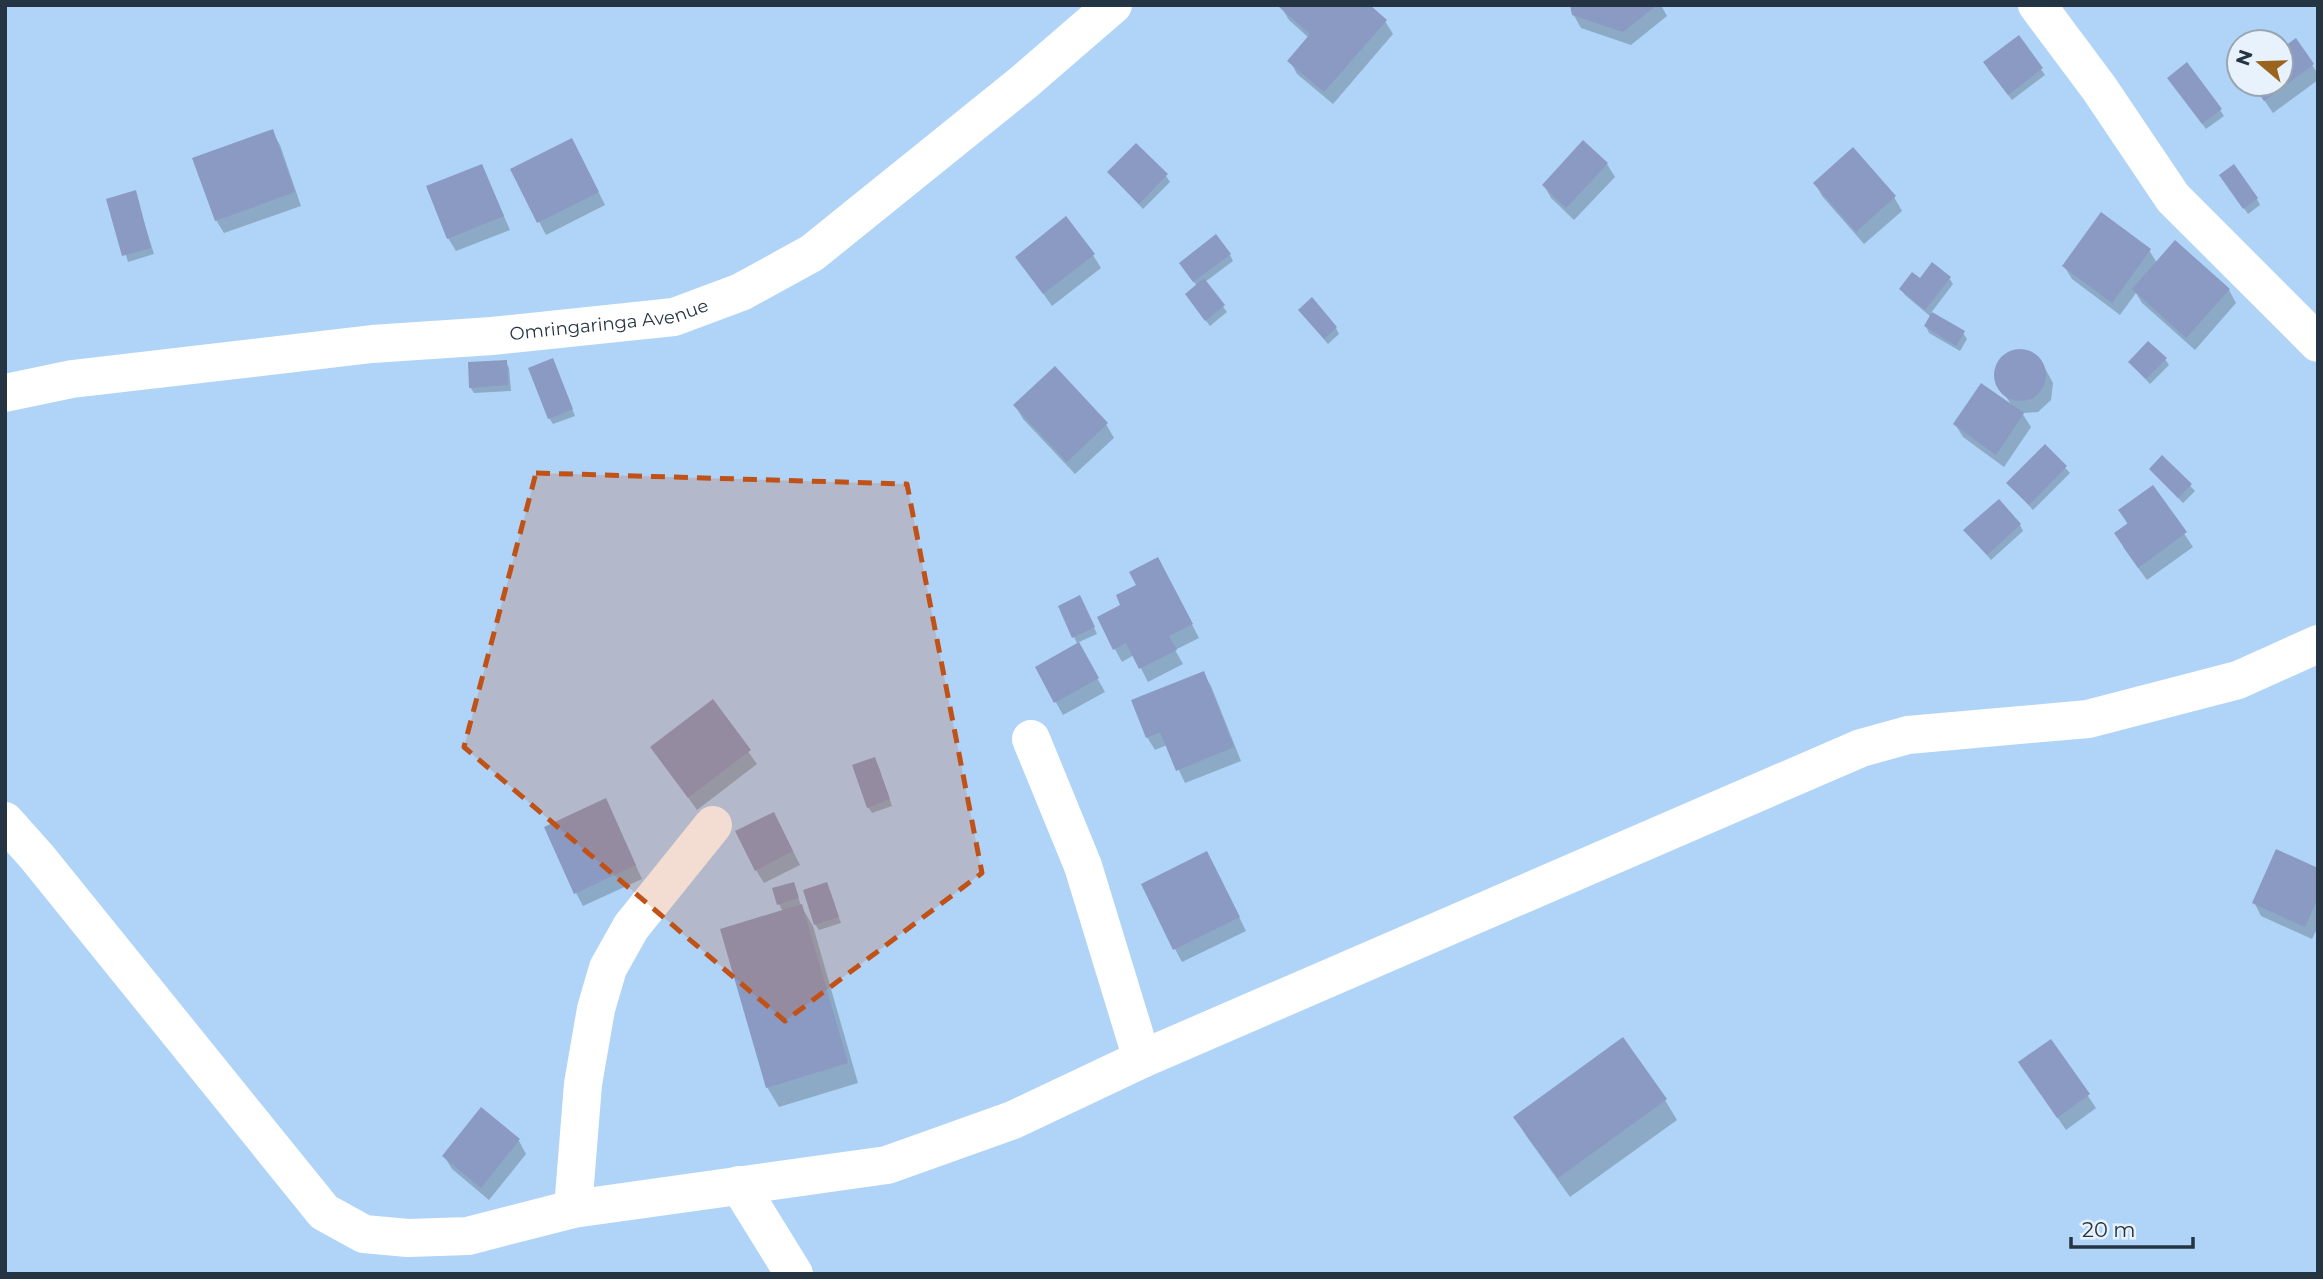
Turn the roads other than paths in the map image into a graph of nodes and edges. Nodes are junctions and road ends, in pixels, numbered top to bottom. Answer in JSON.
{"nodes":[{"id":1,"x":1113,"y":5,"type":"edge"},
{"id":2,"x":2037,"y":5,"type":"edge"},
{"id":3,"x":2318,"y":344,"type":"edge"},
{"id":4,"x":5,"y":393,"type":"edge"},
{"id":5,"x":2318,"y":644,"type":"edge"},
{"id":6,"x":1031,"y":739,"type":"dead end"},
{"id":7,"x":5,"y":821,"type":"edge"},
{"id":8,"x":713,"y":825,"type":"dead end"},
{"id":9,"x":1142,"y":1059,"type":"junction"},
{"id":10,"x":739,"y":1185,"type":"junction"},
{"id":11,"x":573,"y":1209,"type":"junction"},
{"id":12,"x":794,"y":1274,"type":"edge"}],
"edges":[{"from":1,"to":4,"type":"street","name":"Omringaringa Avenue"},
{"from":2,"to":3,"type":"street"},
{"from":5,"to":9,"type":"street"},
{"from":6,"to":9,"type":"street"},
{"from":7,"to":11,"type":"street"},
{"from":8,"to":11,"type":"street"},
{"from":9,"to":10,"type":"street"},
{"from":10,"to":11,"type":"street"},
{"from":10,"to":12,"type":"street"}]}
